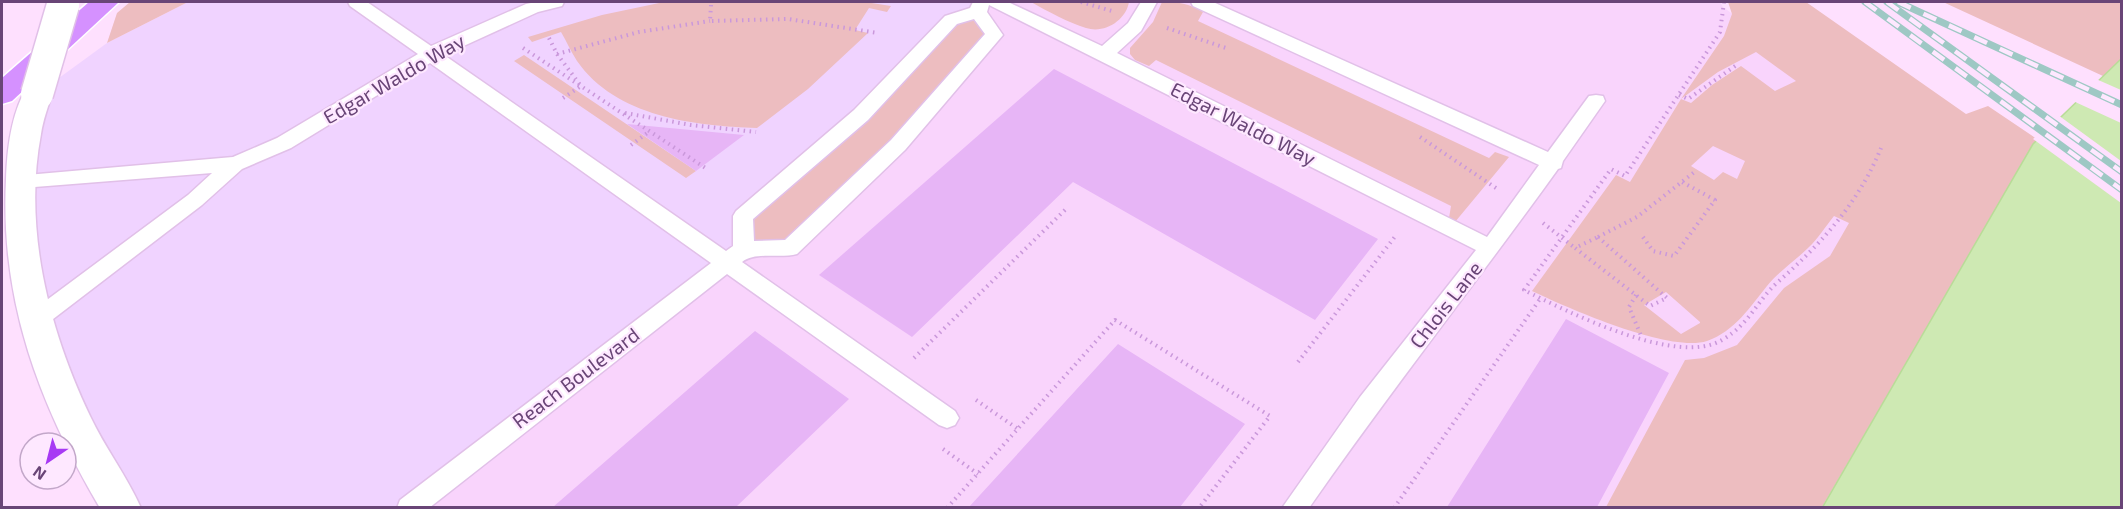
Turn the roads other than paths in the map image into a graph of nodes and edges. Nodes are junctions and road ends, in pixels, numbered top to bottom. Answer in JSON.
{"nodes":[{"id":1,"x":105,"y":2,"type":"edge"},
{"id":2,"x":356,"y":2,"type":"edge"},
{"id":3,"x":556,"y":2,"type":"edge"},
{"id":4,"x":1149,"y":2,"type":"edge"},
{"id":5,"x":1199,"y":2,"type":"edge"},
{"id":6,"x":64,"y":3,"type":"edge"},
{"id":7,"x":985,"y":5,"type":"edge"},
{"id":8,"x":1104,"y":54,"type":"junction"},
{"id":9,"x":432,"y":55,"type":"junction"},
{"id":10,"x":2,"y":94,"type":"edge"},
{"id":11,"x":1596,"y":102,"type":"dead end"},
{"id":12,"x":1554,"y":163,"type":"junction"},
{"id":13,"x":235,"y":164,"type":"junction"},
{"id":14,"x":22,"y":181,"type":"junction"},
{"id":15,"x":1490,"y":248,"type":"junction"},
{"id":16,"x":736,"y":257,"type":"junction"},
{"id":17,"x":36,"y":320,"type":"junction"},
{"id":18,"x":947,"y":418,"type":"dead end"},
{"id":19,"x":122,"y":507,"type":"edge"},
{"id":20,"x":409,"y":507,"type":"edge"},
{"id":21,"x":1294,"y":507,"type":"edge"}],
"edges":[{"from":1,"to":10,"type":"highway"},
{"from":2,"to":9,"type":"lane"},
{"from":3,"to":9,"type":"lane","name":"Edgar Waldo Way"},
{"from":4,"to":8,"type":"lane"},
{"from":5,"to":12,"type":"lane"},
{"from":6,"to":14,"type":"street","bridge":true},
{"from":7,"to":8,"type":"lane","name":"Edgar Waldo Way"},
{"from":7,"to":16,"type":"lane"},
{"from":7,"to":16,"type":"lane"},
{"from":8,"to":15,"type":"lane","name":"Edgar Waldo Way"},
{"from":9,"to":13,"type":"lane","name":"Edgar Waldo Way"},
{"from":9,"to":16,"type":"lane"},
{"from":11,"to":12,"type":"lane","name":"Chlois Lane"},
{"from":12,"to":15,"type":"lane","name":"Chlois Lane"},
{"from":13,"to":14,"type":"lane","name":"Edgar Waldo Way"},
{"from":13,"to":17,"type":"lane","name":"Edgar Waldo Way"},
{"from":14,"to":17,"type":"street"},
{"from":15,"to":21,"type":"lane","name":"Chlois Lane"},
{"from":16,"to":18,"type":"lane"},
{"from":16,"to":20,"type":"lane","name":"Reach Boulevard"},
{"from":17,"to":19,"type":"street"}]}
